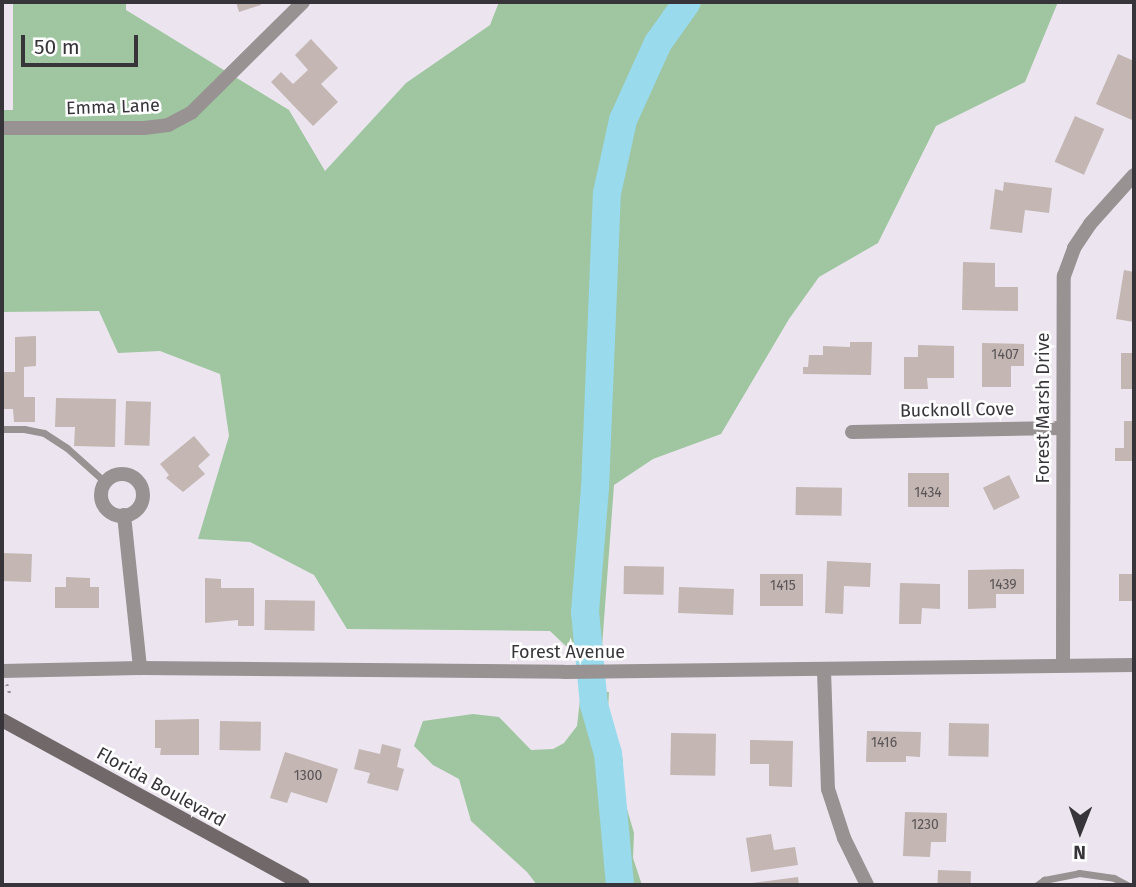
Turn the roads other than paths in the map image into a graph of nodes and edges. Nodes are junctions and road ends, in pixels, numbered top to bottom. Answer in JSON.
{"nodes":[{"id":1,"x":303,"y":2,"type":"edge"},
{"id":2,"x":2,"y":128,"type":"edge"},
{"id":3,"x":1134,"y":175,"type":"edge"},
{"id":4,"x":1062,"y":428,"type":"junction"},
{"id":5,"x":2,"y":429,"type":"edge"},
{"id":6,"x":852,"y":432,"type":"dead end"},
{"id":7,"x":105,"y":482,"type":"junction"},
{"id":8,"x":124,"y":516,"type":"junction"},
{"id":9,"x":1063,"y":665,"type":"junction"},
{"id":10,"x":1134,"y":665,"type":"edge"},
{"id":11,"x":140,"y":668,"type":"junction"},
{"id":12,"x":824,"y":670,"type":"junction"},
{"id":13,"x":2,"y":671,"type":"edge"},
{"id":14,"x":2,"y":720,"type":"edge"},
{"id":15,"x":303,"y":885,"type":"edge"},
{"id":16,"x":867,"y":885,"type":"edge"},
{"id":17,"x":1037,"y":885,"type":"edge"},
{"id":18,"x":1131,"y":885,"type":"edge"}],
"edges":[{"from":1,"to":2,"type":"street","name":"Emma Lane"},
{"from":3,"to":4,"type":"street","name":"Forest Marsh Drive"},
{"from":4,"to":6,"type":"street","name":"Bucknoll Cove"},
{"from":4,"to":9,"type":"street","name":"Forest Marsh Drive"},
{"from":5,"to":7,"type":"lane"},
{"from":7,"to":8,"type":"street"},
{"from":7,"to":8,"type":"street"},
{"from":8,"to":11,"type":"street"},
{"from":9,"to":10,"type":"street","name":"Forest Avenue"},
{"from":9,"to":12,"type":"street","name":"Forest Avenue"},
{"from":11,"to":12,"type":"street","name":"Forest Avenue"},
{"from":11,"to":13,"type":"street","name":"Forest Avenue"},
{"from":12,"to":16,"type":"street"},
{"from":14,"to":15,"type":"street","name":"Florida Boulevard"},
{"from":17,"to":18,"type":"lane"}]}
